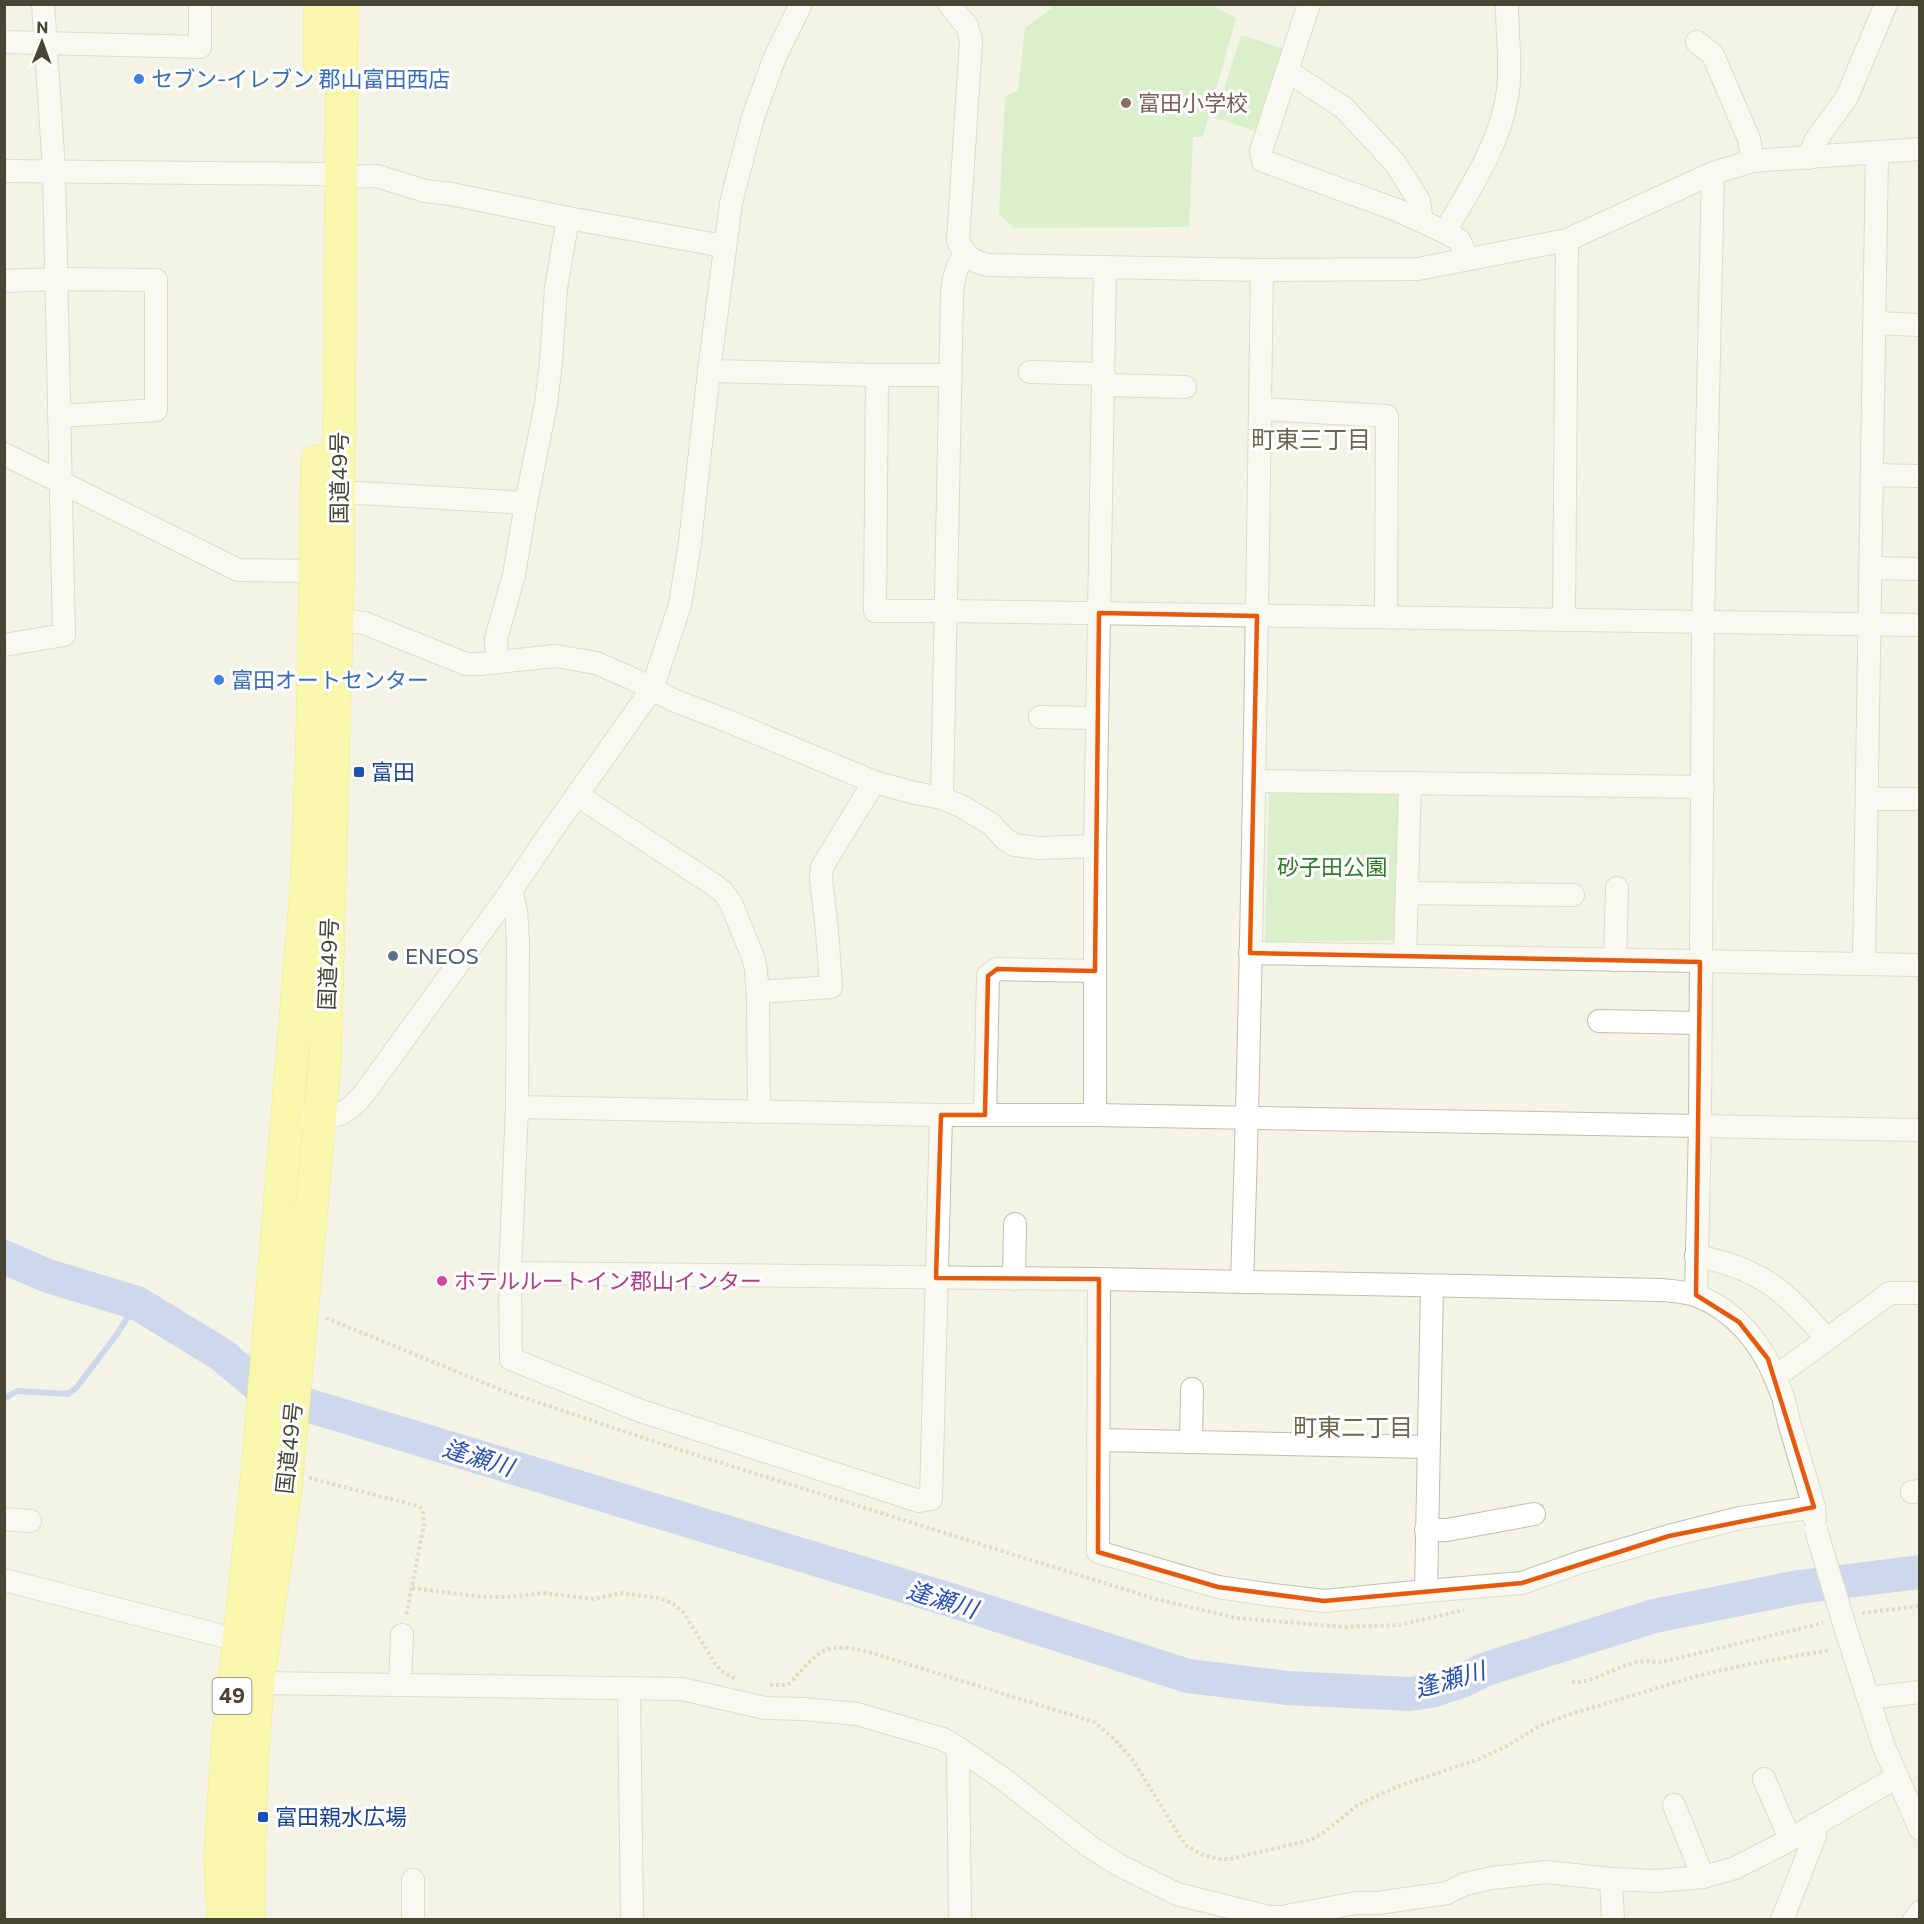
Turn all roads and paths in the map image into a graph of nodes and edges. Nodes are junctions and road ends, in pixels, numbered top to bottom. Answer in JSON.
{"nodes":[{"id":1,"x":43,"y":4,"type":"edge"},
{"id":2,"x":200,"y":4,"type":"edge"},
{"id":3,"x":320,"y":4,"type":"edge"},
{"id":4,"x":342,"y":4,"type":"edge"},
{"id":5,"x":801,"y":4,"type":"edge"},
{"id":6,"x":949,"y":4,"type":"edge"},
{"id":7,"x":1309,"y":4,"type":"edge"},
{"id":8,"x":1507,"y":4,"type":"edge"},
{"id":9,"x":1886,"y":4,"type":"edge"},
{"id":10,"x":4,"y":42,"type":"edge"},
{"id":11,"x":1697,"y":42,"type":"dead end"},
{"id":12,"x":46,"y":43,"type":"junction"},
{"id":13,"x":1287,"y":74,"type":"junction"},
{"id":14,"x":1920,"y":149,"type":"edge"},
{"id":15,"x":1877,"y":152,"type":"junction"},
{"id":16,"x":1808,"y":158,"type":"junction"},
{"id":17,"x":1753,"y":161,"type":"junction"},
{"id":18,"x":54,"y":170,"type":"junction"},
{"id":19,"x":4,"y":171,"type":"edge"},
{"id":20,"x":1713,"y":173,"type":"junction"},
{"id":21,"x":330,"y":176,"type":"junction"},
{"id":22,"x":568,"y":218,"type":"junction"},
{"id":23,"x":1422,"y":221,"type":"junction"},
{"id":24,"x":1445,"y":232,"type":"junction"},
{"id":25,"x":1567,"y":240,"type":"junction"},
{"id":26,"x":724,"y":246,"type":"junction"},
{"id":27,"x":965,"y":254,"type":"junction"},
{"id":28,"x":1468,"y":258,"type":"junction"},
{"id":29,"x":1105,"y":268,"type":"junction"},
{"id":30,"x":1262,"y":270,"type":"junction"},
{"id":31,"x":56,"y":279,"type":"junction"},
{"id":32,"x":4,"y":281,"type":"edge"},
{"id":33,"x":1875,"y":322,"type":"junction"},
{"id":34,"x":1920,"y":325,"type":"edge"},
{"id":35,"x":709,"y":371,"type":"junction"},
{"id":36,"x":1030,"y":372,"type":"dead end"},
{"id":37,"x":878,"y":375,"type":"junction"},
{"id":38,"x":951,"y":375,"type":"junction"},
{"id":39,"x":1104,"y":380,"type":"junction"},
{"id":40,"x":1185,"y":387,"type":"dead end"},
{"id":41,"x":1260,"y":409,"type":"junction"},
{"id":42,"x":59,"y":416,"type":"junction"},
{"id":43,"x":4,"y":454,"type":"edge"},
{"id":44,"x":1872,"y":476,"type":"junction"},
{"id":45,"x":1920,"y":476,"type":"edge"},
{"id":46,"x":61,"y":482,"type":"junction"},
{"id":47,"x":339,"y":494,"type":"junction"},
{"id":48,"x":526,"y":503,"type":"junction"},
{"id":49,"x":1871,"y":568,"type":"junction"},
{"id":50,"x":1920,"y":568,"type":"edge"},
{"id":51,"x":316,"y":571,"type":"junction"},
{"id":52,"x":947,"y":611,"type":"junction"},
{"id":53,"x":1100,"y":614,"type":"junction"},
{"id":54,"x":1257,"y":616,"type":"junction"},
{"id":55,"x":1386,"y":617,"type":"junction"},
{"id":56,"x":337,"y":619,"type":"junction"},
{"id":57,"x":1564,"y":619,"type":"junction"},
{"id":58,"x":1703,"y":621,"type":"junction"},
{"id":59,"x":1870,"y":624,"type":"junction"},
{"id":60,"x":1920,"y":625,"type":"edge"},
{"id":61,"x":4,"y":645,"type":"edge"},
{"id":62,"x":497,"y":662,"type":"junction"},
{"id":63,"x":652,"y":689,"type":"junction"},
{"id":64,"x":1040,"y":717,"type":"dead end"},
{"id":65,"x":1097,"y":718,"type":"junction"},
{"id":66,"x":1254,"y":781,"type":"junction"},
{"id":67,"x":874,"y":782,"type":"junction"},
{"id":68,"x":1410,"y":783,"type":"junction"},
{"id":69,"x":1703,"y":787,"type":"junction"},
{"id":70,"x":577,"y":795,"type":"junction"},
{"id":71,"x":942,"y":798,"type":"junction"},
{"id":72,"x":1867,"y":799,"type":"junction"},
{"id":73,"x":1920,"y":799,"type":"edge"},
{"id":74,"x":1095,"y":846,"type":"junction"},
{"id":75,"x":1617,"y":888,"type":"dead end"},
{"id":76,"x":511,"y":891,"type":"junction"},
{"id":77,"x":1407,"y":893,"type":"junction"},
{"id":78,"x":1573,"y":895,"type":"dead end"},
{"id":79,"x":1250,"y":952,"type":"junction"},
{"id":80,"x":1405,"y":957,"type":"junction"},
{"id":81,"x":1616,"y":960,"type":"junction"},
{"id":82,"x":1700,"y":962,"type":"junction"},
{"id":83,"x":1864,"y":964,"type":"junction"},
{"id":84,"x":1920,"y":965,"type":"edge"},
{"id":85,"x":1095,"y":971,"type":"junction"},
{"id":86,"x":758,"y":992,"type":"junction"},
{"id":87,"x":1599,"y":1021,"type":"dead end"},
{"id":88,"x":1700,"y":1023,"type":"junction"},
{"id":89,"x":517,"y":1107,"type":"junction"},
{"id":90,"x":759,"y":1112,"type":"junction"},
{"id":91,"x":941,"y":1115,"type":"junction"},
{"id":92,"x":1095,"y":1115,"type":"junction"},
{"id":93,"x":288,"y":1116,"type":"junction"},
{"id":94,"x":985,"y":1116,"type":"junction"},
{"id":95,"x":319,"y":1118,"type":"junction"},
{"id":96,"x":1248,"y":1118,"type":"junction"},
{"id":97,"x":1700,"y":1127,"type":"junction"},
{"id":98,"x":1920,"y":1130,"type":"edge"},
{"id":99,"x":1015,"y":1224,"type":"dead end"},
{"id":100,"x":1696,"y":1256,"type":"junction"},
{"id":101,"x":510,"y":1273,"type":"junction"},
{"id":102,"x":936,"y":1278,"type":"junction"},
{"id":103,"x":1014,"y":1278,"type":"junction"},
{"id":104,"x":1100,"y":1279,"type":"junction"},
{"id":105,"x":1242,"y":1282,"type":"junction"},
{"id":106,"x":1432,"y":1286,"type":"junction"},
{"id":107,"x":1920,"y":1293,"type":"edge"},
{"id":108,"x":1696,"y":1296,"type":"junction"},
{"id":109,"x":312,"y":1311,"type":"junction"},
{"id":110,"x":1827,"y":1339,"type":"junction"},
{"id":111,"x":1775,"y":1377,"type":"junction"},
{"id":112,"x":1192,"y":1389,"type":"dead end"},
{"id":113,"x":1098,"y":1440,"type":"junction"},
{"id":114,"x":1191,"y":1442,"type":"junction"},
{"id":115,"x":1428,"y":1447,"type":"junction"},
{"id":116,"x":296,"y":1482,"type":"junction"},
{"id":117,"x":1814,"y":1507,"type":"junction"},
{"id":118,"x":1534,"y":1514,"type":"dead end"},
{"id":119,"x":4,"y":1519,"type":"edge"},
{"id":120,"x":30,"y":1521,"type":"dead end"},
{"id":121,"x":1426,"y":1530,"type":"junction"},
{"id":122,"x":4,"y":1580,"type":"edge"},
{"id":123,"x":412,"y":1588,"type":"junction"},
{"id":124,"x":1426,"y":1591,"type":"junction"},
{"id":125,"x":1920,"y":1606,"type":"edge"},
{"id":126,"x":1468,"y":1609,"type":"dead end"},
{"id":127,"x":1841,"y":1629,"type":"junction"},
{"id":128,"x":402,"y":1635,"type":"joint"},
{"id":129,"x":238,"y":1640,"type":"junction"},
{"id":130,"x":743,"y":1682,"type":"dead end"},
{"id":131,"x":1572,"y":1682,"type":"dead end"},
{"id":132,"x":258,"y":1683,"type":"junction"},
{"id":133,"x":400,"y":1685,"type":"junction"},
{"id":134,"x":761,"y":1685,"type":"dead end"},
{"id":135,"x":629,"y":1689,"type":"junction"},
{"id":136,"x":1920,"y":1692,"type":"edge"},
{"id":137,"x":1868,"y":1698,"type":"junction"},
{"id":138,"x":958,"y":1748,"type":"junction"},
{"id":139,"x":1897,"y":1777,"type":"junction"},
{"id":140,"x":1764,"y":1779,"type":"dead end"},
{"id":141,"x":1674,"y":1806,"type":"dead end"},
{"id":142,"x":1815,"y":1824,"type":"junction"},
{"id":143,"x":1920,"y":1828,"type":"edge"},
{"id":144,"x":1790,"y":1839,"type":"junction"},
{"id":145,"x":1703,"y":1877,"type":"junction"},
{"id":146,"x":1611,"y":1879,"type":"junction"},
{"id":147,"x":413,"y":1880,"type":"dead end"},
{"id":148,"x":1920,"y":1912,"type":"edge"},
{"id":149,"x":1284,"y":1918,"type":"edge"},
{"id":150,"x":223,"y":1920,"type":"edge"},
{"id":151,"x":249,"y":1920,"type":"edge"},
{"id":152,"x":413,"y":1920,"type":"edge"},
{"id":153,"x":632,"y":1920,"type":"edge"},
{"id":154,"x":960,"y":1920,"type":"edge"},
{"id":155,"x":1613,"y":1920,"type":"edge"},
{"id":156,"x":1782,"y":1920,"type":"edge"},
{"id":157,"x":1914,"y":1920,"type":"edge"}],
"edges":[{"from":1,"to":12,"type":"street"},
{"from":2,"to":12,"type":"street"},
{"from":3,"to":21,"type":"highway","name":"国道49号","number":"49"},
{"from":4,"to":21,"type":"highway","name":"国道49号","number":"49"},
{"from":5,"to":26,"type":"street"},
{"from":6,"to":27,"type":"street"},
{"from":7,"to":13,"type":"street"},
{"from":8,"to":24,"type":"street"},
{"from":9,"to":16,"type":"street"},
{"from":10,"to":12,"type":"street"},
{"from":11,"to":17,"type":"street"},
{"from":12,"to":18,"type":"street"},
{"from":13,"to":23,"type":"street"},
{"from":13,"to":23,"type":"street"},
{"from":14,"to":15,"type":"street"},
{"from":15,"to":16,"type":"street"},
{"from":15,"to":33,"type":"street"},
{"from":16,"to":17,"type":"street"},
{"from":17,"to":20,"type":"street"},
{"from":18,"to":19,"type":"street"},
{"from":18,"to":21,"type":"street"},
{"from":18,"to":31,"type":"street"},
{"from":20,"to":25,"type":"street"},
{"from":20,"to":58,"type":"street"},
{"from":21,"to":22,"type":"street"},
{"from":21,"to":47,"type":"highway","name":"国道49号","number":"49"},
{"from":21,"to":51,"type":"highway","name":"国道49号","number":"49"},
{"from":22,"to":26,"type":"street"},
{"from":22,"to":48,"type":"street"},
{"from":23,"to":24,"type":"street"},
{"from":24,"to":28,"type":"street"},
{"from":25,"to":28,"type":"street"},
{"from":25,"to":57,"type":"street"},
{"from":26,"to":35,"type":"street"},
{"from":27,"to":29,"type":"street"},
{"from":27,"to":38,"type":"street"},
{"from":28,"to":30,"type":"street"},
{"from":29,"to":30,"type":"street"},
{"from":29,"to":39,"type":"street"},
{"from":30,"to":41,"type":"street"},
{"from":31,"to":32,"type":"street"},
{"from":31,"to":42,"type":"street"},
{"from":31,"to":42,"type":"street"},
{"from":33,"to":34,"type":"street"},
{"from":33,"to":44,"type":"street"},
{"from":35,"to":37,"type":"street"},
{"from":35,"to":63,"type":"street"},
{"from":36,"to":39,"type":"street"},
{"from":37,"to":38,"type":"street"},
{"from":37,"to":52,"type":"street"},
{"from":38,"to":52,"type":"street"},
{"from":39,"to":40,"type":"street"},
{"from":39,"to":53,"type":"street"},
{"from":41,"to":54,"type":"street"},
{"from":41,"to":55,"type":"street"},
{"from":42,"to":46,"type":"street"},
{"from":43,"to":46,"type":"street"},
{"from":44,"to":45,"type":"street"},
{"from":44,"to":49,"type":"street"},
{"from":46,"to":51,"type":"street"},
{"from":46,"to":61,"type":"street"},
{"from":47,"to":48,"type":"street"},
{"from":47,"to":56,"type":"highway","name":"国道49号","number":"49"},
{"from":48,"to":62,"type":"street"},
{"from":49,"to":50,"type":"street"},
{"from":49,"to":59,"type":"street"},
{"from":51,"to":93,"type":"highway","name":"国道49号","number":"49"},
{"from":52,"to":53,"type":"street"},
{"from":52,"to":71,"type":"street"},
{"from":53,"to":54,"type":"street"},
{"from":53,"to":65,"type":"street"},
{"from":54,"to":55,"type":"street"},
{"from":54,"to":66,"type":"street"},
{"from":55,"to":57,"type":"street"},
{"from":56,"to":62,"type":"street"},
{"from":56,"to":95,"type":"highway","name":"国道49号","number":"49"},
{"from":57,"to":58,"type":"street"},
{"from":58,"to":59,"type":"street"},
{"from":58,"to":69,"type":"street"},
{"from":59,"to":60,"type":"street"},
{"from":59,"to":72,"type":"street"},
{"from":62,"to":63,"type":"street"},
{"from":63,"to":67,"type":"street"},
{"from":63,"to":70,"type":"street"},
{"from":64,"to":65,"type":"street"},
{"from":65,"to":74,"type":"street"},
{"from":66,"to":68,"type":"street"},
{"from":66,"to":79,"type":"street"},
{"from":67,"to":71,"type":"street"},
{"from":67,"to":86,"type":"street"},
{"from":68,"to":69,"type":"street"},
{"from":68,"to":77,"type":"street"},
{"from":69,"to":82,"type":"street"},
{"from":70,"to":76,"type":"street"},
{"from":70,"to":86,"type":"street"},
{"from":71,"to":74,"type":"street"},
{"from":72,"to":73,"type":"street"},
{"from":72,"to":83,"type":"street"},
{"from":74,"to":85,"type":"street"},
{"from":75,"to":81,"type":"street"},
{"from":76,"to":89,"type":"street"},
{"from":76,"to":95,"type":"street"},
{"from":77,"to":78,"type":"street"},
{"from":77,"to":80,"type":"street"},
{"from":79,"to":80,"type":"street"},
{"from":79,"to":96,"type":"street"},
{"from":80,"to":81,"type":"street"},
{"from":81,"to":82,"type":"street"},
{"from":82,"to":83,"type":"street"},
{"from":82,"to":88,"type":"street"},
{"from":83,"to":84,"type":"street"},
{"from":85,"to":92,"type":"street"},
{"from":85,"to":94,"type":"street"},
{"from":86,"to":90,"type":"street"},
{"from":87,"to":88,"type":"street"},
{"from":88,"to":97,"type":"street"},
{"from":89,"to":90,"type":"street"},
{"from":89,"to":101,"type":"street"},
{"from":90,"to":91,"type":"street"},
{"from":91,"to":94,"type":"street"},
{"from":91,"to":102,"type":"street"},
{"from":92,"to":94,"type":"street"},
{"from":92,"to":96,"type":"street"},
{"from":93,"to":95,"type":"street"},
{"from":93,"to":129,"type":"highway","name":"国道49号","number":"49"},
{"from":95,"to":109,"type":"highway","name":"国道49号","number":"49"},
{"from":96,"to":97,"type":"street"},
{"from":96,"to":105,"type":"street"},
{"from":97,"to":98,"type":"street"},
{"from":97,"to":100,"type":"street"},
{"from":99,"to":103,"type":"street"},
{"from":100,"to":108,"type":"street"},
{"from":100,"to":110,"type":"street"},
{"from":101,"to":102,"type":"street"},
{"from":101,"to":102,"type":"street"},
{"from":102,"to":103,"type":"street"},
{"from":103,"to":104,"type":"street"},
{"from":104,"to":105,"type":"street"},
{"from":104,"to":113,"type":"street"},
{"from":105,"to":106,"type":"street"},
{"from":106,"to":108,"type":"street"},
{"from":106,"to":115,"type":"street"},
{"from":107,"to":110,"type":"street"},
{"from":108,"to":111,"type":"street"},
{"from":109,"to":116,"type":"highway","name":"国道49号","number":"49"},
{"from":109,"to":126,"type":"path"},
{"from":110,"to":111,"type":"street"},
{"from":111,"to":117,"type":"street"},
{"from":112,"to":114,"type":"street"},
{"from":113,"to":114,"type":"street"},
{"from":113,"to":124,"type":"street"},
{"from":114,"to":115,"type":"street"},
{"from":115,"to":121,"type":"street"},
{"from":116,"to":123,"type":"path"},
{"from":116,"to":132,"type":"highway","name":"国道49号","number":"49"},
{"from":117,"to":124,"type":"street"},
{"from":117,"to":127,"type":"street","bridge":true},
{"from":118,"to":121,"type":"street"},
{"from":119,"to":120,"type":"street"},
{"from":121,"to":124,"type":"street"},
{"from":122,"to":129,"type":"street"},
{"from":123,"to":128,"type":"path"},
{"from":123,"to":130,"type":"path"},
{"from":125,"to":127,"type":"path"},
{"from":127,"to":131,"type":"path"},
{"from":127,"to":134,"type":"path"},
{"from":127,"to":137,"type":"street"},
{"from":128,"to":133,"type":"street"},
{"from":129,"to":150,"type":"highway","name":"国道49号","number":"49"},
{"from":132,"to":133,"type":"street"},
{"from":132,"to":151,"type":"highway","name":"国道49号","number":"49"},
{"from":133,"to":135,"type":"street"},
{"from":135,"to":138,"type":"street"},
{"from":135,"to":153,"type":"street"},
{"from":136,"to":137,"type":"street"},
{"from":137,"to":139,"type":"street"},
{"from":138,"to":149,"type":"street"},
{"from":138,"to":154,"type":"street"},
{"from":139,"to":142,"type":"street"},
{"from":139,"to":143,"type":"street"},
{"from":140,"to":144,"type":"street"},
{"from":141,"to":145,"type":"street"},
{"from":142,"to":144,"type":"street"},
{"from":142,"to":156,"type":"street"},
{"from":144,"to":145,"type":"street"},
{"from":145,"to":146,"type":"street"},
{"from":146,"to":149,"type":"street"},
{"from":146,"to":155,"type":"street"},
{"from":147,"to":152,"type":"street"},
{"from":148,"to":157,"type":"street"}]}
